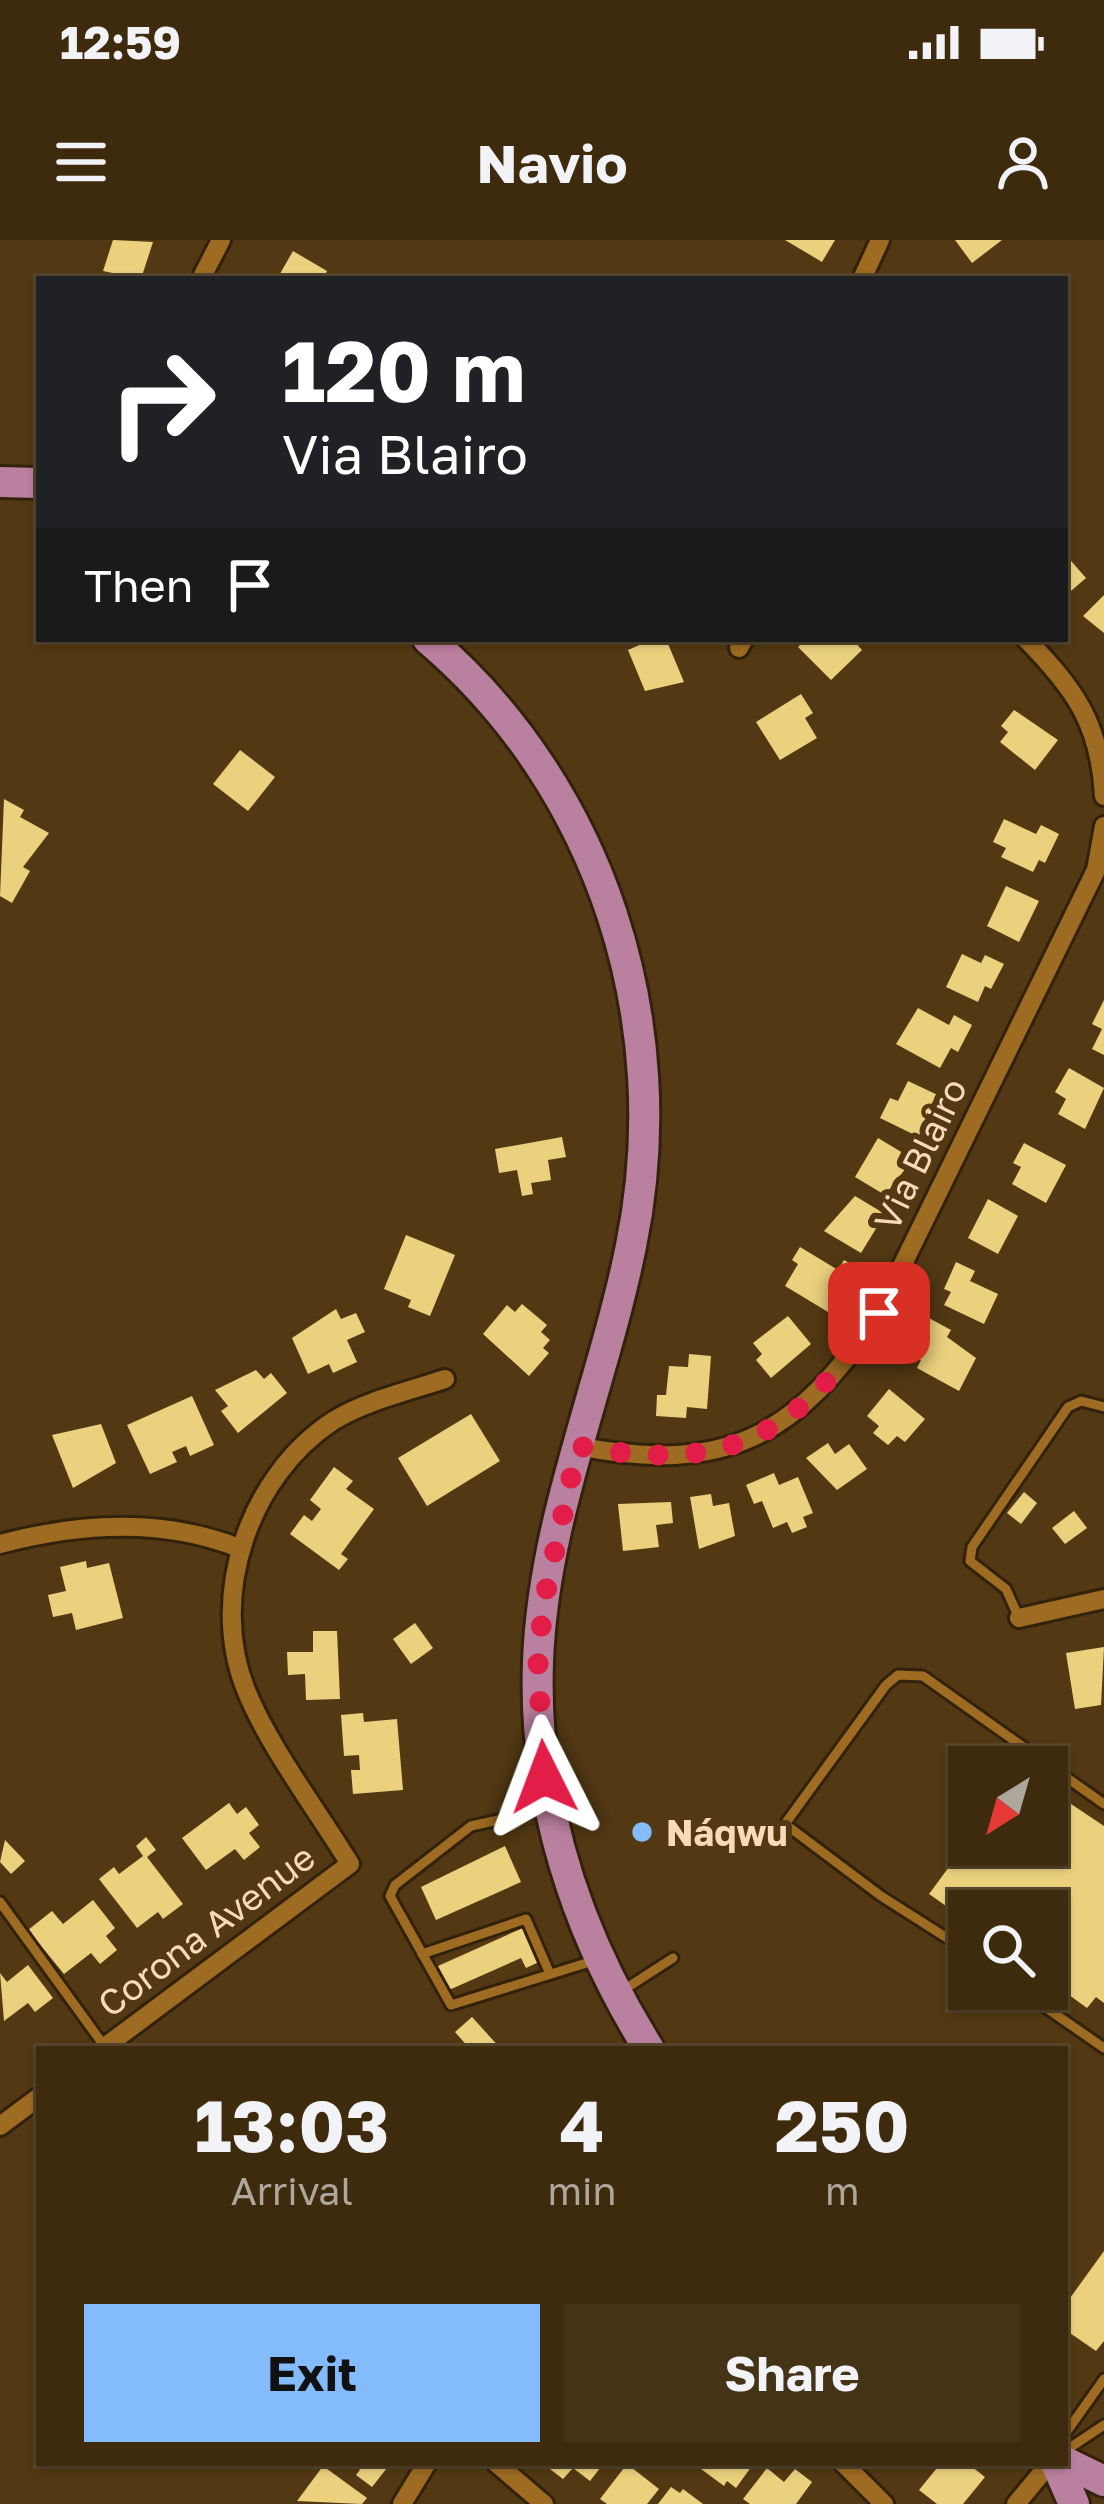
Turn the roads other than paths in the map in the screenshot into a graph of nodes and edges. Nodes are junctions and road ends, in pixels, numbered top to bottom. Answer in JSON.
{"nodes":[{"id":1,"x":221,"y":240,"type":"edge"},
{"id":2,"x":880,"y":240,"type":"edge"},
{"id":3,"x":203,"y":275,"type":"dead end"},
{"id":4,"x":863,"y":276,"type":"edge"},
{"id":5,"x":0,"y":482,"type":"edge"},
{"id":6,"x":36,"y":483,"type":"edge"},
{"id":7,"x":431,"y":642,"type":"edge"},
{"id":8,"x":1029,"y":642,"type":"edge"},
{"id":9,"x":1096,"y":707,"type":"edge"},
{"id":10,"x":1104,"y":796,"type":"edge"},
{"id":11,"x":1104,"y":826,"type":"edge"},
{"id":12,"x":445,"y":1379,"type":"dead end"},
{"id":13,"x":1104,"y":1406,"type":"edge"},
{"id":14,"x":578,"y":1446,"type":"junction"},
{"id":15,"x":0,"y":1544,"type":"edge"},
{"id":16,"x":239,"y":1548,"type":"junction"},
{"id":17,"x":1104,"y":1599,"type":"edge"},
{"id":18,"x":1018,"y":1618,"type":"joint"},
{"id":19,"x":1104,"y":1804,"type":"edge"},
{"id":20,"x":549,"y":1809,"type":"junction"},
{"id":21,"x":0,"y":1902,"type":"edge"},
{"id":22,"x":948,"y":1939,"type":"edge"},
{"id":23,"x":422,"y":1954,"type":"junction"},
{"id":24,"x":673,"y":1958,"type":"dead end"},
{"id":25,"x":599,"y":1959,"type":"junction"},
{"id":26,"x":550,"y":1975,"type":"junction"},
{"id":27,"x":617,"y":1995,"type":"junction"},
{"id":28,"x":1049,"y":2010,"type":"edge"},
{"id":29,"x":103,"y":2046,"type":"edge"},
{"id":30,"x":107,"y":2046,"type":"edge"},
{"id":31,"x":647,"y":2046,"type":"edge"},
{"id":32,"x":1104,"y":2048,"type":"edge"},
{"id":33,"x":36,"y":2099,"type":"edge"},
{"id":34,"x":0,"y":2126,"type":"edge"},
{"id":35,"x":1104,"y":2379,"type":"edge"},
{"id":36,"x":1104,"y":2426,"type":"edge"},
{"id":37,"x":1068,"y":2430,"type":"edge"},
{"id":38,"x":1068,"y":2449,"type":"edge"},
{"id":39,"x":425,"y":2466,"type":"edge"},
{"id":40,"x":500,"y":2466,"type":"edge"},
{"id":41,"x":846,"y":2466,"type":"edge"},
{"id":42,"x":1054,"y":2466,"type":"edge"},
{"id":43,"x":1058,"y":2466,"type":"edge"},
{"id":44,"x":1065,"y":2466,"type":"edge"},
{"id":45,"x":1104,"y":2481,"type":"edge"},
{"id":46,"x":402,"y":2504,"type":"edge"},
{"id":47,"x":544,"y":2504,"type":"edge"},
{"id":48,"x":884,"y":2504,"type":"edge"},
{"id":49,"x":1016,"y":2504,"type":"edge"},
{"id":50,"x":1074,"y":2504,"type":"edge"}],
"edges":[{"from":1,"to":3,"type":"street"},
{"from":2,"to":4,"type":"street"},
{"from":5,"to":6,"type":"main road"},
{"from":7,"to":14,"type":"main road"},
{"from":8,"to":9,"type":"street"},
{"from":9,"to":10,"type":"street"},
{"from":11,"to":14,"type":"street","name":"Via Blairo"},
{"from":12,"to":16,"type":"street"},
{"from":13,"to":18,"type":"lane"},
{"from":14,"to":20,"type":"main road"},
{"from":15,"to":16,"type":"street"},
{"from":16,"to":30,"type":"street","name":"Corona Avenue"},
{"from":17,"to":18,"type":"street"},
{"from":19,"to":22,"type":"lane"},
{"from":20,"to":23,"type":"lane"},
{"from":20,"to":25,"type":"main road"},
{"from":21,"to":29,"type":"lane"},
{"from":23,"to":26,"type":"lane"},
{"from":23,"to":26,"type":"lane"},
{"from":24,"to":27,"type":"lane"},
{"from":25,"to":26,"type":"lane"},
{"from":25,"to":27,"type":"main road"},
{"from":27,"to":31,"type":"main road"},
{"from":28,"to":32,"type":"lane"},
{"from":33,"to":34,"type":"street"},
{"from":35,"to":37,"type":"lane"},
{"from":36,"to":38,"type":"lane"},
{"from":39,"to":46,"type":"street"},
{"from":40,"to":47,"type":"street"},
{"from":41,"to":48,"type":"street"},
{"from":42,"to":49,"type":"street"},
{"from":43,"to":50,"type":"main road"},
{"from":44,"to":45,"type":"main road"}]}
